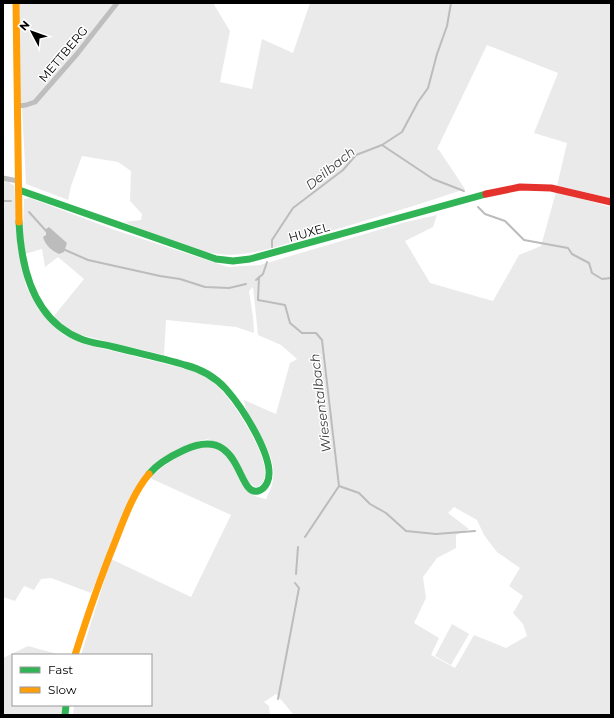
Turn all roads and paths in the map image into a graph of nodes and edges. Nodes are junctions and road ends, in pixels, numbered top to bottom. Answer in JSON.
{"nodes":[{"id":1,"x":16,"y":3,"type":"edge"},
{"id":2,"x":117,"y":3,"type":"edge"},
{"id":3,"x":17,"y":106,"type":"junction"},
{"id":4,"x":3,"y":178,"type":"edge"},
{"id":5,"x":18,"y":181,"type":"junction"},
{"id":6,"x":19,"y":190,"type":"junction"},
{"id":7,"x":611,"y":202,"type":"edge"},
{"id":8,"x":75,"y":654,"type":"edge"}],
"edges":[{"from":1,"to":3,"type":"main road"},
{"from":2,"to":3,"type":"street","name":"METTBERG"},
{"from":3,"to":5,"type":"main road"},
{"from":4,"to":5,"type":"street"},
{"from":5,"to":6,"type":"main road"},
{"from":6,"to":7,"type":"main road","name":"HUXEL"},
{"from":6,"to":8,"type":"main road"}]}
